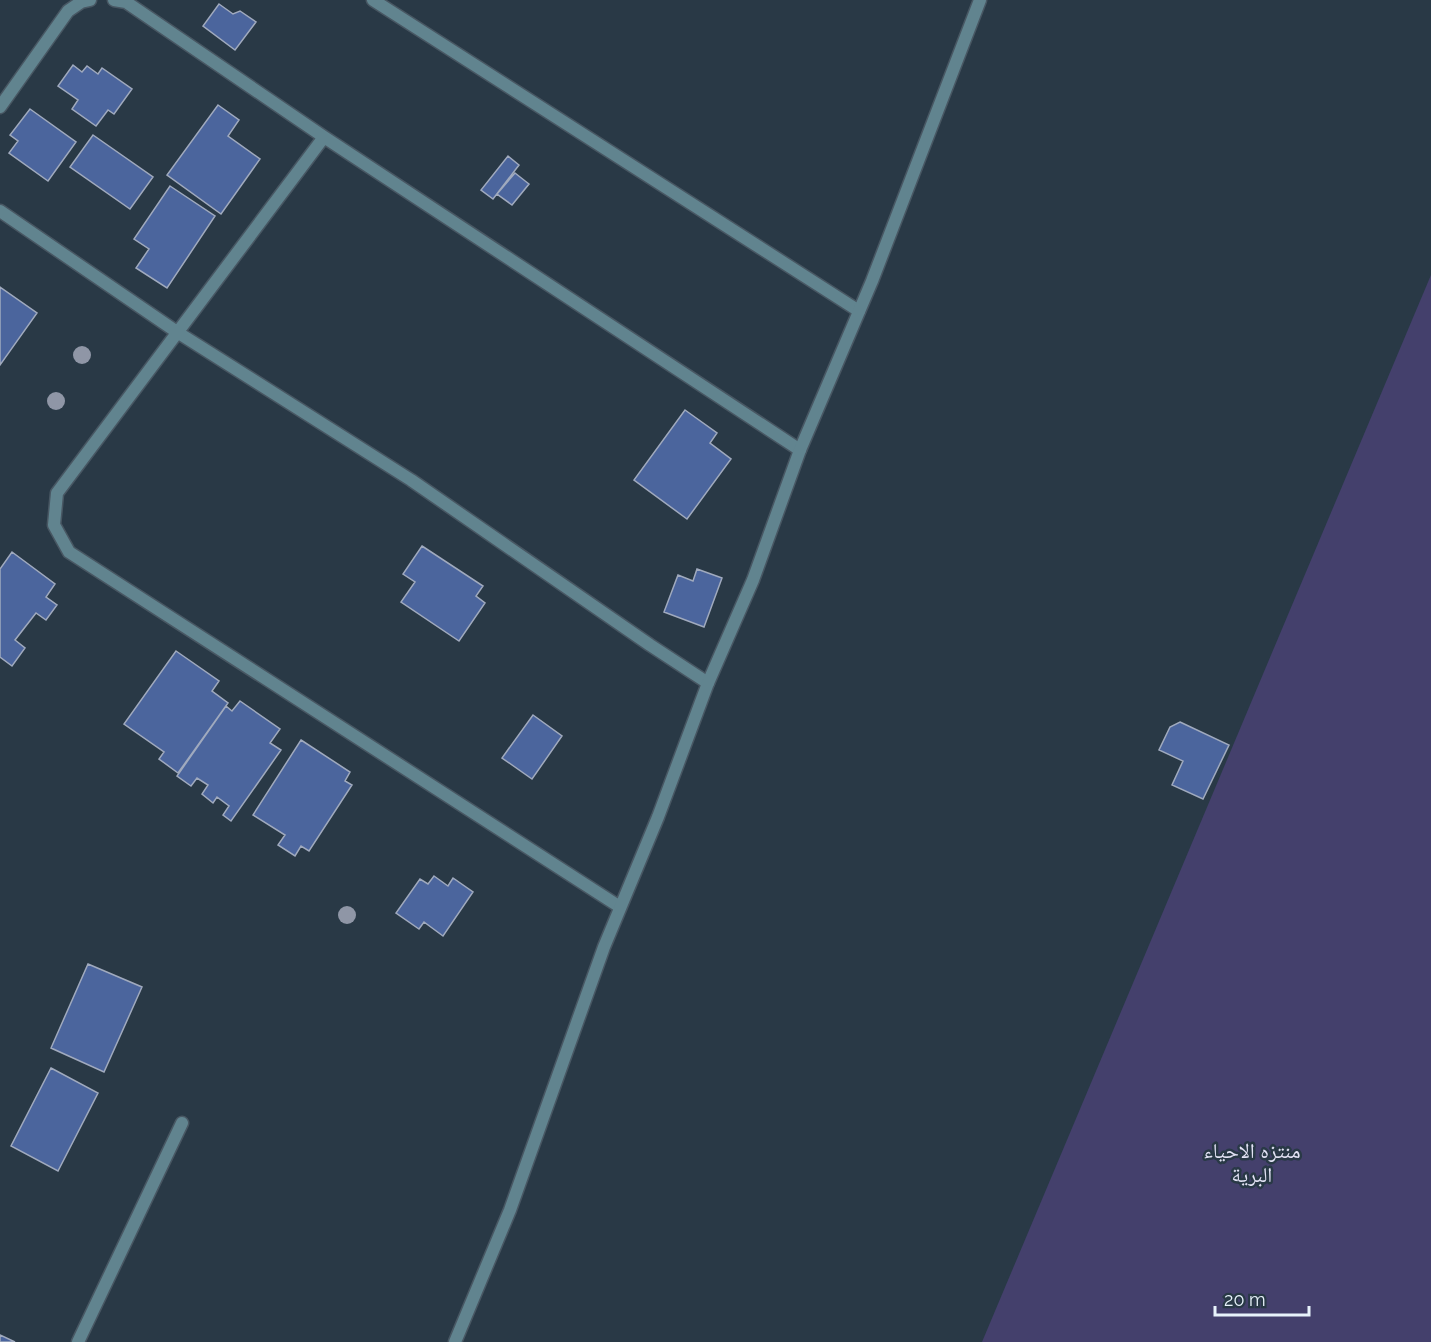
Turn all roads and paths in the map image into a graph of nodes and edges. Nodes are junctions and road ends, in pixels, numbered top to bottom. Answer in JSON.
{"nodes":[{"id":1,"x":90,"y":0,"type":"edge"},
{"id":2,"x":114,"y":0,"type":"edge"},
{"id":3,"x":373,"y":0,"type":"edge"},
{"id":4,"x":980,"y":0,"type":"edge"},
{"id":5,"x":0,"y":107,"type":"edge"},
{"id":6,"x":324,"y":137,"type":"junction"},
{"id":7,"x":0,"y":211,"type":"edge"},
{"id":8,"x":859,"y":311,"type":"junction"},
{"id":9,"x":177,"y":332,"type":"junction"},
{"id":10,"x":801,"y":450,"type":"junction"},
{"id":11,"x":708,"y":683,"type":"junction"},
{"id":12,"x":620,"y":907,"type":"junction"},
{"id":13,"x":182,"y":1123,"type":"dead end"},
{"id":14,"x":78,"y":1342,"type":"edge"},
{"id":15,"x":455,"y":1342,"type":"edge"}],
"edges":[{"from":1,"to":5,"type":"street"},
{"from":2,"to":6,"type":"street"},
{"from":3,"to":8,"type":"street"},
{"from":4,"to":8,"type":"street"},
{"from":6,"to":9,"type":"street"},
{"from":6,"to":10,"type":"street"},
{"from":7,"to":9,"type":"street"},
{"from":8,"to":10,"type":"street"},
{"from":9,"to":11,"type":"street"},
{"from":9,"to":12,"type":"street"},
{"from":10,"to":11,"type":"street"},
{"from":11,"to":12,"type":"street"},
{"from":12,"to":15,"type":"street"},
{"from":13,"to":14,"type":"street"}]}
